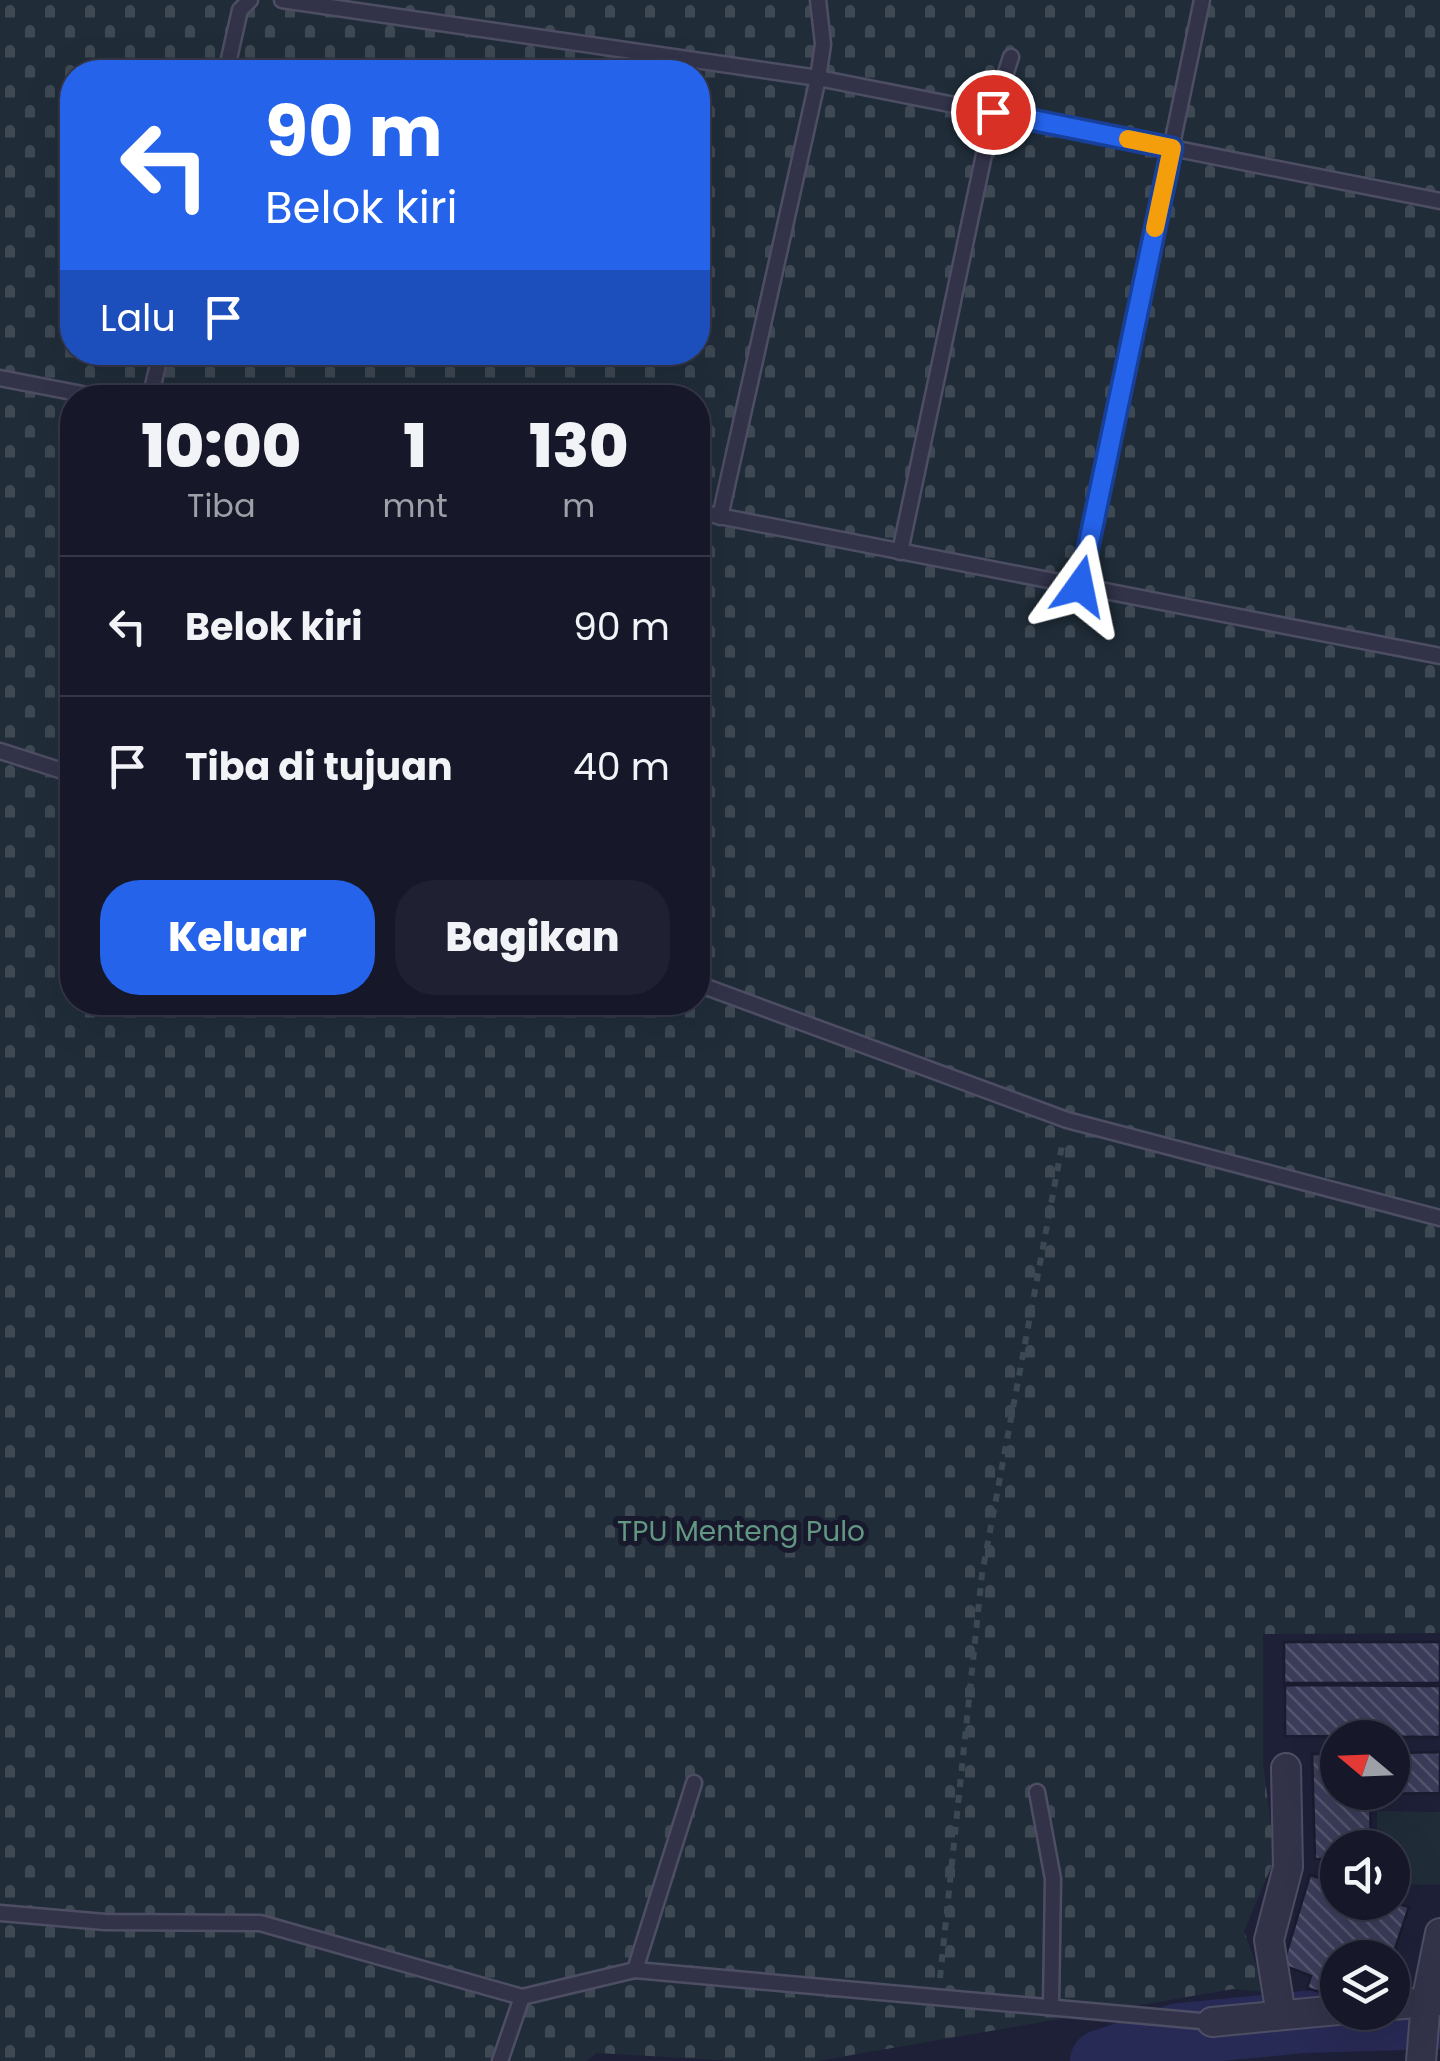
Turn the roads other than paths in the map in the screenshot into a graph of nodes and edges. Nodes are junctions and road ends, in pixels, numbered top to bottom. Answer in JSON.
{"nodes":[{"id":1,"x":250,"y":0,"type":"edge"},
{"id":2,"x":282,"y":0,"type":"edge"},
{"id":3,"x":818,"y":0,"type":"edge"},
{"id":4,"x":1202,"y":0,"type":"edge"},
{"id":5,"x":1011,"y":57,"type":"dead end"},
{"id":6,"x":229,"y":60,"type":"edge"},
{"id":7,"x":694,"y":60,"type":"edge"},
{"id":8,"x":710,"y":62,"type":"edge"},
{"id":9,"x":818,"y":78,"type":"junction"},
{"id":10,"x":993,"y":112,"type":"junction"},
{"id":11,"x":1172,"y":148,"type":"junction"},
{"id":12,"x":1440,"y":202,"type":"edge"},
{"id":13,"x":0,"y":378,"type":"edge"},
{"id":14,"x":60,"y":390,"type":"edge"},
{"id":15,"x":710,"y":515,"type":"edge"},
{"id":16,"x":720,"y":517,"type":"junction"},
{"id":17,"x":900,"y":552,"type":"junction"},
{"id":18,"x":1080,"y":586,"type":"junction"},
{"id":19,"x":1440,"y":656,"type":"edge"},
{"id":20,"x":0,"y":752,"type":"edge"},
{"id":21,"x":60,"y":770,"type":"edge"},
{"id":22,"x":710,"y":988,"type":"edge"},
{"id":23,"x":1440,"y":1218,"type":"edge"},
{"id":24,"x":1286,"y":1768,"type":"dead end"},
{"id":25,"x":694,"y":1783,"type":"dead end"},
{"id":26,"x":1037,"y":1792,"type":"dead end"},
{"id":27,"x":0,"y":1914,"type":"edge"},
{"id":28,"x":1440,"y":1933,"type":"edge"},
{"id":29,"x":635,"y":1970,"type":"junction"},
{"id":30,"x":522,"y":1997,"type":"junction"},
{"id":31,"x":1431,"y":2004,"type":"edge"},
{"id":32,"x":1051,"y":2007,"type":"junction"},
{"id":33,"x":1320,"y":2012,"type":"edge"},
{"id":34,"x":1281,"y":2015,"type":"junction"},
{"id":35,"x":1212,"y":2022,"type":"joint"},
{"id":36,"x":1423,"y":2053,"type":"edge"},
{"id":37,"x":500,"y":2061,"type":"edge"}],
"edges":[{"from":1,"to":6,"type":"lane"},
{"from":2,"to":7,"type":"lane"},
{"from":3,"to":9,"type":"lane"},
{"from":4,"to":11,"type":"lane"},
{"from":5,"to":10,"type":"lane"},
{"from":8,"to":9,"type":"lane"},
{"from":9,"to":10,"type":"lane"},
{"from":9,"to":16,"type":"lane"},
{"from":10,"to":11,"type":"lane"},
{"from":10,"to":17,"type":"lane"},
{"from":11,"to":12,"type":"lane"},
{"from":11,"to":18,"type":"lane"},
{"from":13,"to":14,"type":"lane"},
{"from":15,"to":16,"type":"lane"},
{"from":16,"to":17,"type":"lane"},
{"from":17,"to":18,"type":"lane"},
{"from":18,"to":19,"type":"lane"},
{"from":20,"to":21,"type":"lane"},
{"from":22,"to":23,"type":"lane"},
{"from":24,"to":34,"type":"street"},
{"from":25,"to":29,"type":"lane"},
{"from":26,"to":32,"type":"lane"},
{"from":27,"to":30,"type":"lane"},
{"from":28,"to":31,"type":"street"},
{"from":29,"to":30,"type":"lane"},
{"from":29,"to":32,"type":"lane"},
{"from":30,"to":37,"type":"lane"},
{"from":31,"to":36,"type":"street"},
{"from":32,"to":35,"type":"lane"},
{"from":33,"to":34,"type":"street"},
{"from":34,"to":35,"type":"street"}]}
